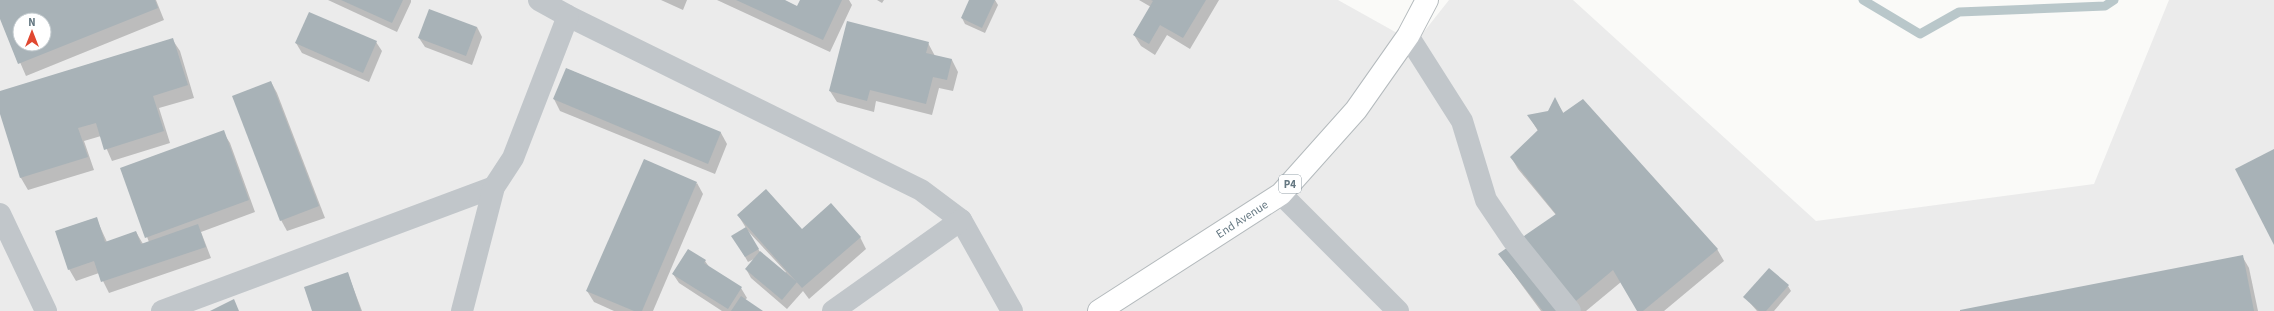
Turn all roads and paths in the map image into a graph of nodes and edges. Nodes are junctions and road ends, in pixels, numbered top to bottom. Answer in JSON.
{"nodes":[{"id":1,"x":539,"y":0,"type":"edge"},
{"id":2,"x":1427,"y":0,"type":"edge"},
{"id":3,"x":568,"y":16,"type":"junction"},
{"id":4,"x":1408,"y":36,"type":"junction"},
{"id":5,"x":494,"y":187,"type":"junction"},
{"id":6,"x":1281,"y":194,"type":"junction"},
{"id":7,"x":0,"y":214,"type":"edge"},
{"id":8,"x":961,"y":220,"type":"junction"},
{"id":9,"x":46,"y":311,"type":"edge"},
{"id":10,"x":162,"y":311,"type":"edge"},
{"id":11,"x":462,"y":311,"type":"edge"},
{"id":12,"x":833,"y":311,"type":"edge"},
{"id":13,"x":1012,"y":311,"type":"edge"},
{"id":14,"x":1099,"y":311,"type":"edge"},
{"id":15,"x":1398,"y":311,"type":"edge"},
{"id":16,"x":1570,"y":311,"type":"edge"}],
"edges":[{"from":1,"to":3,"type":"street"},
{"from":2,"to":4,"type":"highway","name":"End Avenue","number":"P4"},
{"from":3,"to":5,"type":"street"},
{"from":3,"to":8,"type":"street"},
{"from":4,"to":6,"type":"highway","name":"End Avenue","number":"P4"},
{"from":4,"to":16,"type":"street"},
{"from":5,"to":10,"type":"street"},
{"from":5,"to":11,"type":"street"},
{"from":6,"to":14,"type":"highway","name":"End Avenue","number":"P4"},
{"from":6,"to":15,"type":"street"},
{"from":7,"to":9,"type":"street"},
{"from":8,"to":12,"type":"street"},
{"from":8,"to":13,"type":"street"}]}
